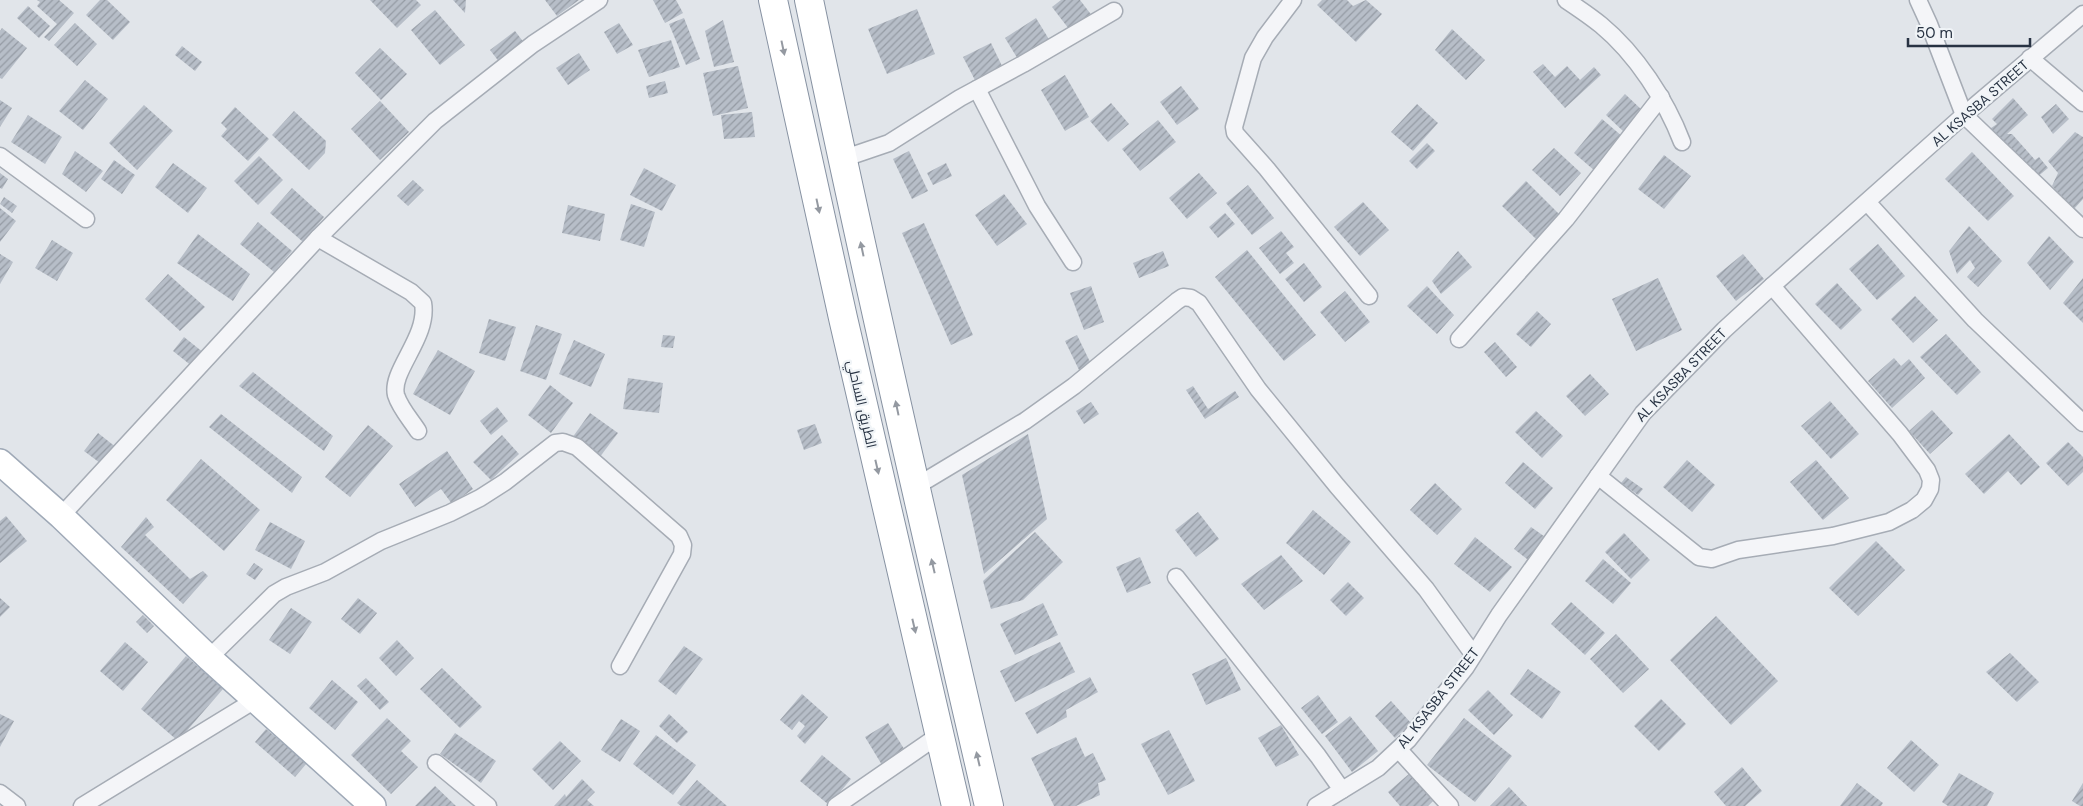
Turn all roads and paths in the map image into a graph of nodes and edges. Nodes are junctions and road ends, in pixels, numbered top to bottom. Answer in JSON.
{"nodes":[{"id":1,"x":599,"y":0,"type":"edge"},
{"id":2,"x":773,"y":0,"type":"edge"},
{"id":3,"x":809,"y":0,"type":"edge"},
{"id":4,"x":1293,"y":0,"type":"edge"},
{"id":5,"x":1566,"y":0,"type":"edge"},
{"id":6,"x":1918,"y":0,"type":"edge"},
{"id":7,"x":1114,"y":10,"type":"dead end"},
{"id":8,"x":2083,"y":14,"type":"edge"},
{"id":9,"x":2030,"y":58,"type":"junction"},
{"id":10,"x":977,"y":89,"type":"junction"},
{"id":11,"x":1661,"y":97,"type":"junction"},
{"id":12,"x":2083,"y":103,"type":"edge"},
{"id":13,"x":1964,"y":115,"type":"junction"},
{"id":14,"x":1682,"y":142,"type":"dead end"},
{"id":15,"x":0,"y":156,"type":"edge"},
{"id":16,"x":842,"y":159,"type":"junction"},
{"id":17,"x":1867,"y":202,"type":"junction"},
{"id":18,"x":86,"y":219,"type":"dead end"},
{"id":19,"x":2083,"y":228,"type":"edge"},
{"id":20,"x":318,"y":238,"type":"junction"},
{"id":21,"x":1073,"y":262,"type":"dead end"},
{"id":22,"x":1772,"y":286,"type":"junction"},
{"id":23,"x":1369,"y":296,"type":"dead end"},
{"id":24,"x":1458,"y":339,"type":"dead end"},
{"id":25,"x":2083,"y":423,"type":"edge"},
{"id":26,"x":418,"y":431,"type":"dead end"},
{"id":27,"x":0,"y":462,"type":"edge"},
{"id":28,"x":1598,"y":476,"type":"junction"},
{"id":29,"x":915,"y":487,"type":"junction"},
{"id":30,"x":61,"y":516,"type":"junction"},
{"id":31,"x":1176,"y":577,"type":"dead end"},
{"id":32,"x":1473,"y":654,"type":"junction"},
{"id":33,"x":209,"y":658,"type":"junction"},
{"id":34,"x":620,"y":666,"type":"dead end"},
{"id":35,"x":255,"y":700,"type":"junction"},
{"id":36,"x":939,"y":735,"type":"junction"},
{"id":37,"x":1399,"y":750,"type":"junction"},
{"id":38,"x":436,"y":763,"type":"dead end"},
{"id":39,"x":1342,"y":790,"type":"junction"},
{"id":40,"x":0,"y":793,"type":"edge"},
{"id":41,"x":17,"y":806,"type":"edge"},
{"id":42,"x":82,"y":806,"type":"edge"},
{"id":43,"x":373,"y":806,"type":"edge"},
{"id":44,"x":488,"y":806,"type":"edge"},
{"id":45,"x":836,"y":806,"type":"edge"},
{"id":46,"x":956,"y":806,"type":"edge"},
{"id":47,"x":989,"y":806,"type":"edge"},
{"id":48,"x":1316,"y":806,"type":"edge"},
{"id":49,"x":1450,"y":806,"type":"edge"}],
"edges":[{"from":1,"to":20,"type":"street"},
{"from":2,"to":36,"type":"highway","name":"الطريق الساحلي","one_way":true},
{"from":3,"to":16,"type":"highway"},
{"from":4,"to":23,"type":"street"},
{"from":5,"to":11,"type":"street"},
{"from":6,"to":13,"type":"street"},
{"from":7,"to":10,"type":"street"},
{"from":8,"to":9,"type":"street","name":"AL KSASBA STREET"},
{"from":9,"to":12,"type":"street"},
{"from":9,"to":13,"type":"street","name":"AL KSASBA STREET"},
{"from":10,"to":16,"type":"street"},
{"from":10,"to":21,"type":"street"},
{"from":11,"to":14,"type":"street"},
{"from":11,"to":24,"type":"street"},
{"from":13,"to":17,"type":"street","name":"AL KSASBA STREET"},
{"from":13,"to":19,"type":"street"},
{"from":15,"to":18,"type":"street"},
{"from":29,"to":16,"type":"highway","one_way":true},
{"from":17,"to":22,"type":"street","name":"AL KSASBA STREET"},
{"from":17,"to":25,"type":"street"},
{"from":20,"to":26,"type":"street"},
{"from":20,"to":30,"type":"street"},
{"from":22,"to":28,"type":"street","name":"AL KSASBA STREET"},
{"from":22,"to":28,"type":"street"},
{"from":27,"to":30,"type":"main road"},
{"from":28,"to":32,"type":"street","name":"AL KSASBA STREET"},
{"from":29,"to":32,"type":"street"},
{"from":47,"to":29,"type":"highway","one_way":true},
{"from":30,"to":33,"type":"main road"},
{"from":31,"to":39,"type":"street"},
{"from":32,"to":37,"type":"street","name":"AL KSASBA STREET"},
{"from":33,"to":34,"type":"street"},
{"from":33,"to":35,"type":"main road"},
{"from":35,"to":42,"type":"street"},
{"from":35,"to":43,"type":"main road"},
{"from":36,"to":45,"type":"street"},
{"from":36,"to":46,"type":"highway","name":"الطريق الساحلي"},
{"from":37,"to":39,"type":"street","name":"AL KSASBA STREET"},
{"from":37,"to":49,"type":"street"},
{"from":38,"to":44,"type":"street"},
{"from":39,"to":48,"type":"street","name":"AL KSASBA STREET"},
{"from":40,"to":41,"type":"street"}]}
